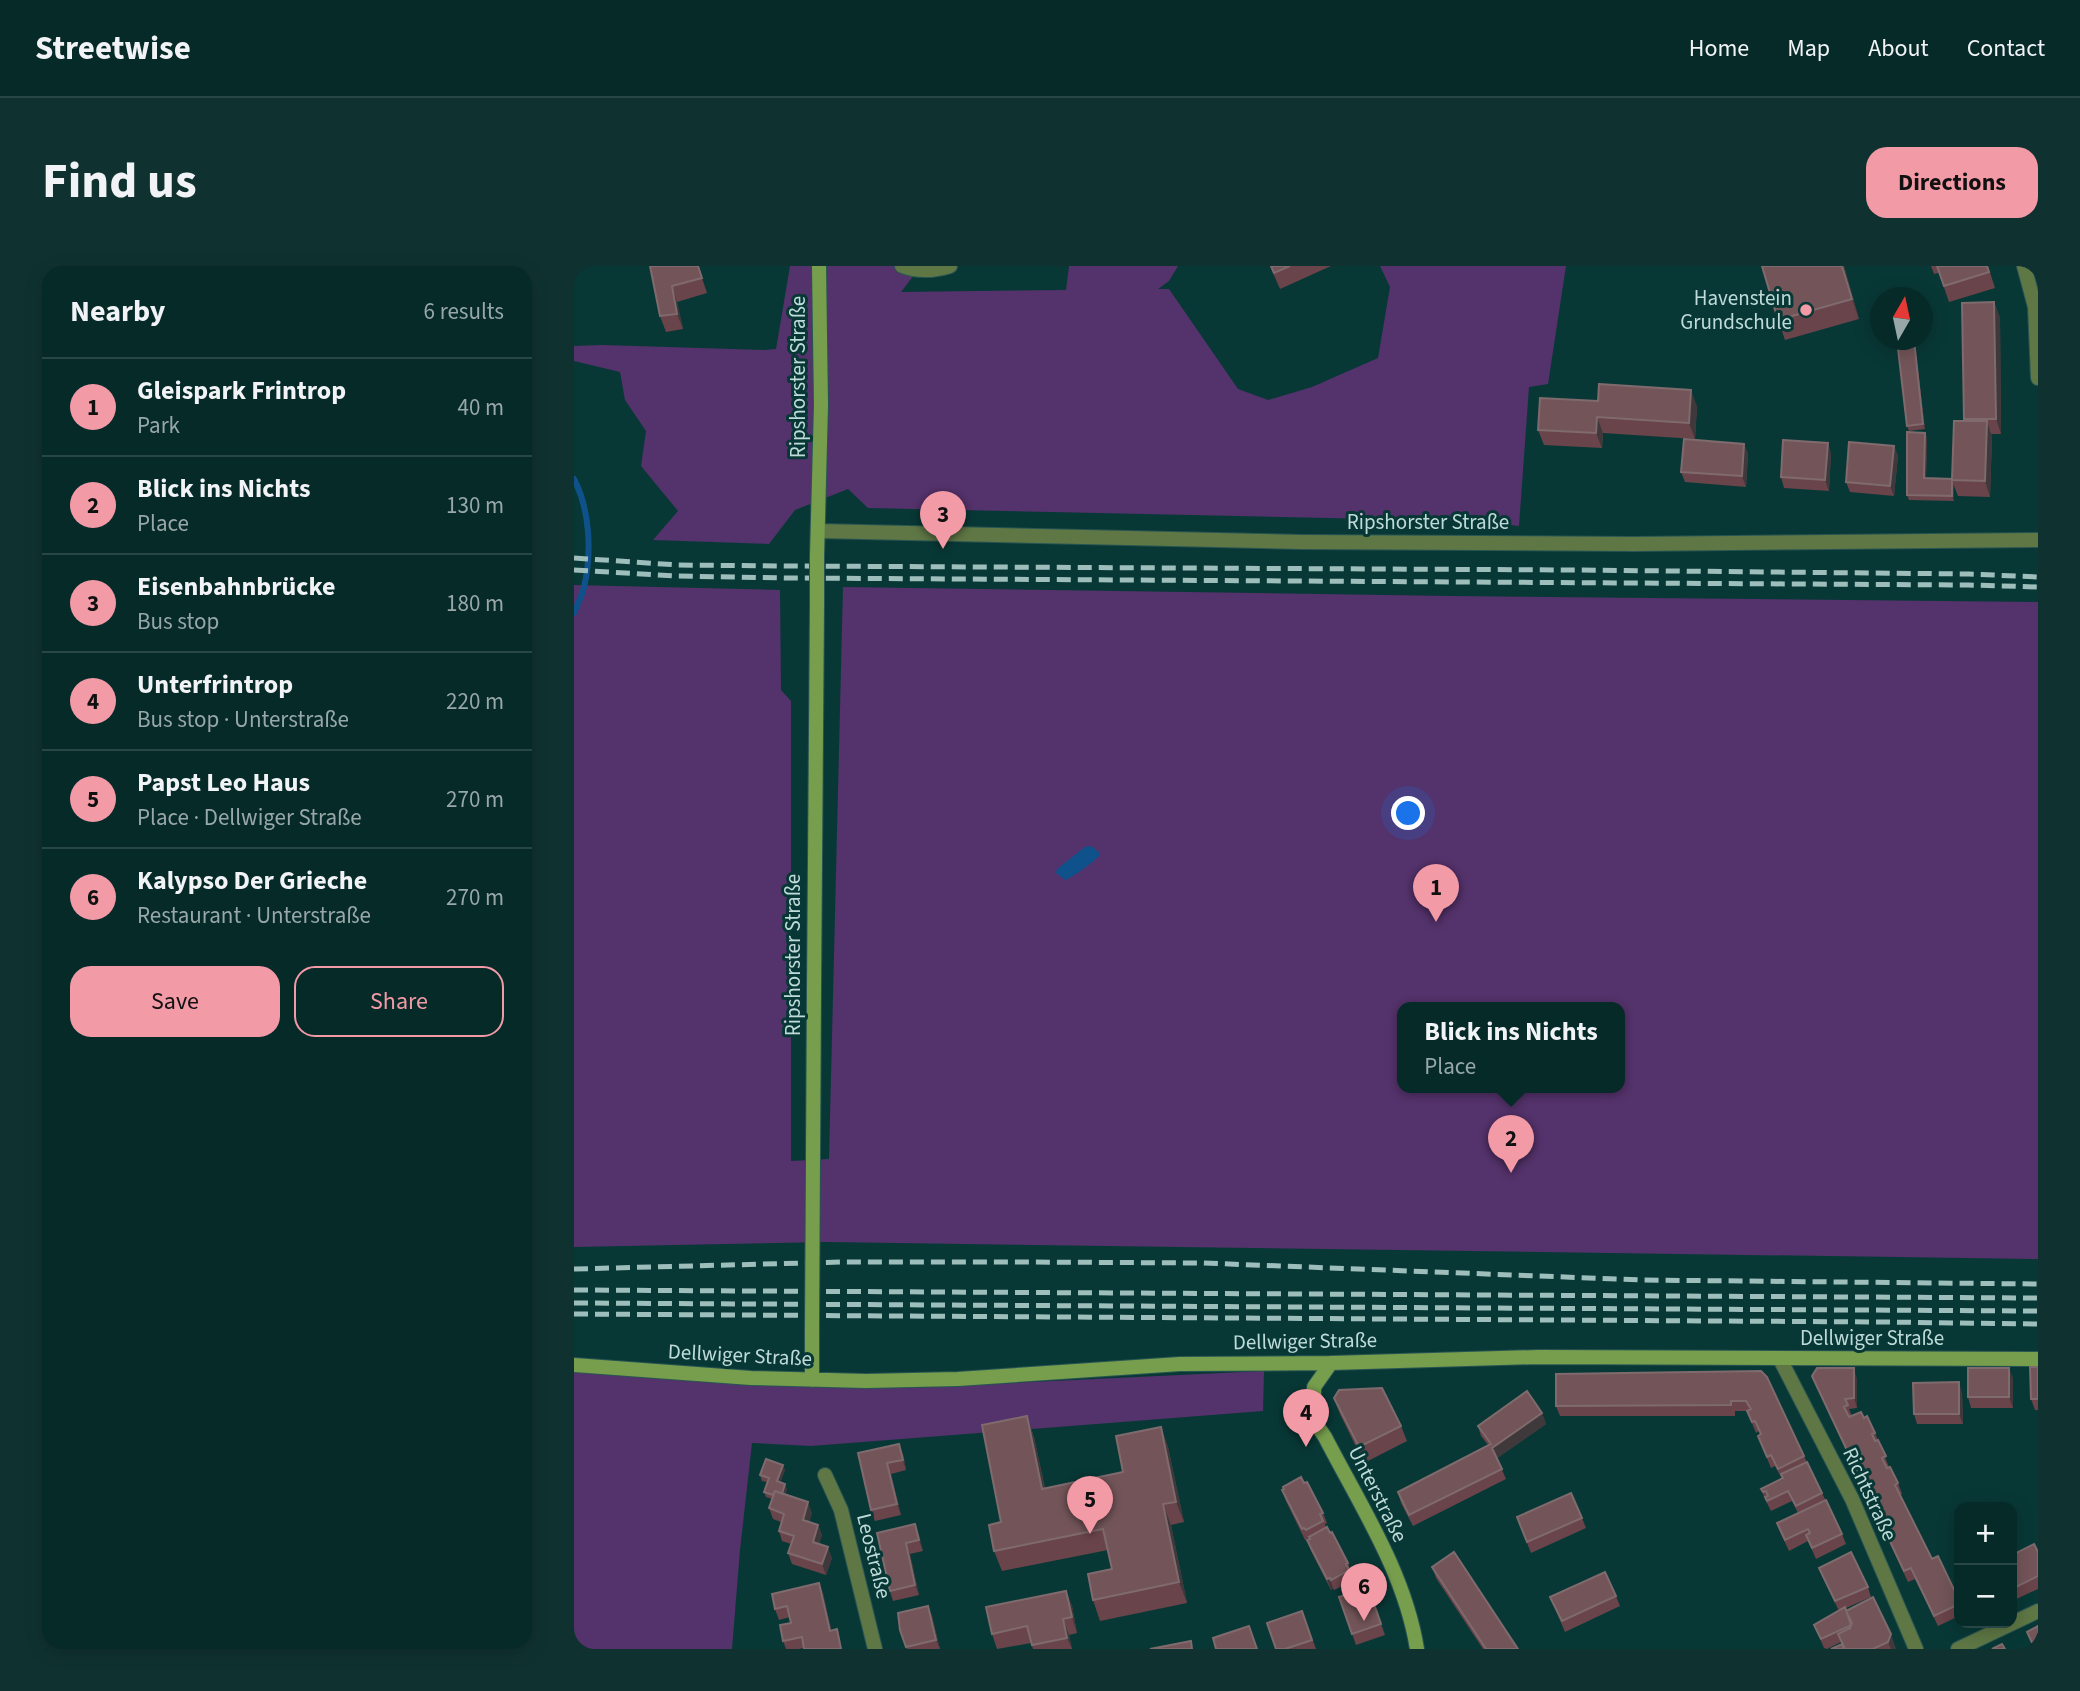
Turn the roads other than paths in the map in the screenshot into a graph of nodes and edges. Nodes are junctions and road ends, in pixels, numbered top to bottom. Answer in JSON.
{"nodes":[{"id":1,"x":819,"y":266,"type":"edge"},
{"id":2,"x":902,"y":266,"type":"edge"},
{"id":3,"x":950,"y":266,"type":"edge"},
{"id":4,"x":2024,"y":266,"type":"edge"},
{"id":5,"x":2038,"y":378,"type":"edge"},
{"id":6,"x":818,"y":531,"type":"junction"},
{"id":7,"x":2038,"y":540,"type":"edge"},
{"id":8,"x":1780,"y":1359,"type":"junction"},
{"id":9,"x":2038,"y":1359,"type":"edge"},
{"id":10,"x":1331,"y":1363,"type":"junction"},
{"id":11,"x":574,"y":1365,"type":"edge"},
{"id":12,"x":811,"y":1380,"type":"junction"},
{"id":13,"x":825,"y":1475,"type":"dead end"},
{"id":14,"x":2038,"y":1611,"type":"edge"},
{"id":15,"x":875,"y":1649,"type":"edge"},
{"id":16,"x":1417,"y":1649,"type":"edge"},
{"id":17,"x":1916,"y":1649,"type":"edge"},
{"id":18,"x":1958,"y":1649,"type":"edge"}],
"edges":[{"from":1,"to":6,"type":"main road","name":"Ripshorster Straße"},
{"from":2,"to":3,"type":"street"},
{"from":4,"to":5,"type":"street"},
{"from":6,"to":7,"type":"street","name":"Ripshorster Straße"},
{"from":6,"to":12,"type":"main road","name":"Ripshorster Straße","bridge":true},
{"from":8,"to":9,"type":"main road","name":"Dellwiger Straße"},
{"from":8,"to":10,"type":"main road","name":"Dellwiger Straße"},
{"from":8,"to":17,"type":"street","name":"Richtstraße"},
{"from":10,"to":12,"type":"main road","name":"Dellwiger Straße"},
{"from":10,"to":16,"type":"main road","name":"Unterstraße"},
{"from":11,"to":12,"type":"main road","name":"Dellwiger Straße"},
{"from":13,"to":15,"type":"street","name":"Leostraße"},
{"from":14,"to":18,"type":"street"}]}
